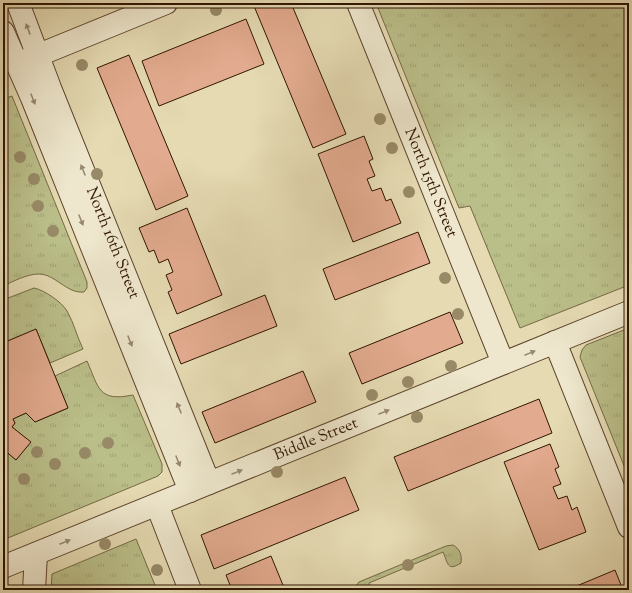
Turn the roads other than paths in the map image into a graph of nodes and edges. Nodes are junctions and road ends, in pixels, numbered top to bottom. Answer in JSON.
{"nodes":[{"id":1,"x":18,"y":3,"type":"edge"},
{"id":2,"x":166,"y":3,"type":"edge"},
{"id":3,"x":358,"y":3,"type":"edge"},
{"id":4,"x":3,"y":32,"type":"edge"},
{"id":5,"x":38,"y":55,"type":"junction"},
{"id":6,"x":10,"y":67,"type":"edge"},
{"id":7,"x":629,"y":312,"type":"edge"},
{"id":8,"x":555,"y":342,"type":"junction"},
{"id":9,"x":503,"y":363,"type":"junction"},
{"id":10,"x":199,"y":487,"type":"junction"},
{"id":11,"x":156,"y":505,"type":"junction"},
{"id":12,"x":629,"y":527,"type":"edge"},
{"id":13,"x":36,"y":554,"type":"junction"},
{"id":14,"x":3,"y":567,"type":"edge"},
{"id":15,"x":34,"y":590,"type":"edge"},
{"id":16,"x":190,"y":590,"type":"edge"}],
"edges":[{"from":5,"to":1,"type":"street","name":"North 16th Street","one_way":true},
{"from":2,"to":5,"type":"street"},
{"from":3,"to":9,"type":"street","name":"North 15th Street"},
{"from":4,"to":6,"type":"street","name":"North 16th Street"},
{"from":5,"to":6,"type":"street"},
{"from":10,"to":5,"type":"street","name":"North 16th Street","one_way":true},
{"from":6,"to":10,"type":"street","name":"North 16th Street","one_way":true},
{"from":7,"to":8,"type":"street","name":"Biddle Street"},
{"from":9,"to":8,"type":"street","name":"Biddle Street","one_way":true},
{"from":8,"to":12,"type":"street"},
{"from":10,"to":9,"type":"street","name":"Biddle Street","one_way":true},
{"from":10,"to":11,"type":"street","name":"Biddle Street"},
{"from":13,"to":11,"type":"street","name":"Biddle Street","one_way":true},
{"from":11,"to":16,"type":"street"},
{"from":13,"to":14,"type":"street","name":"Biddle Street"},
{"from":13,"to":15,"type":"street"}]}
